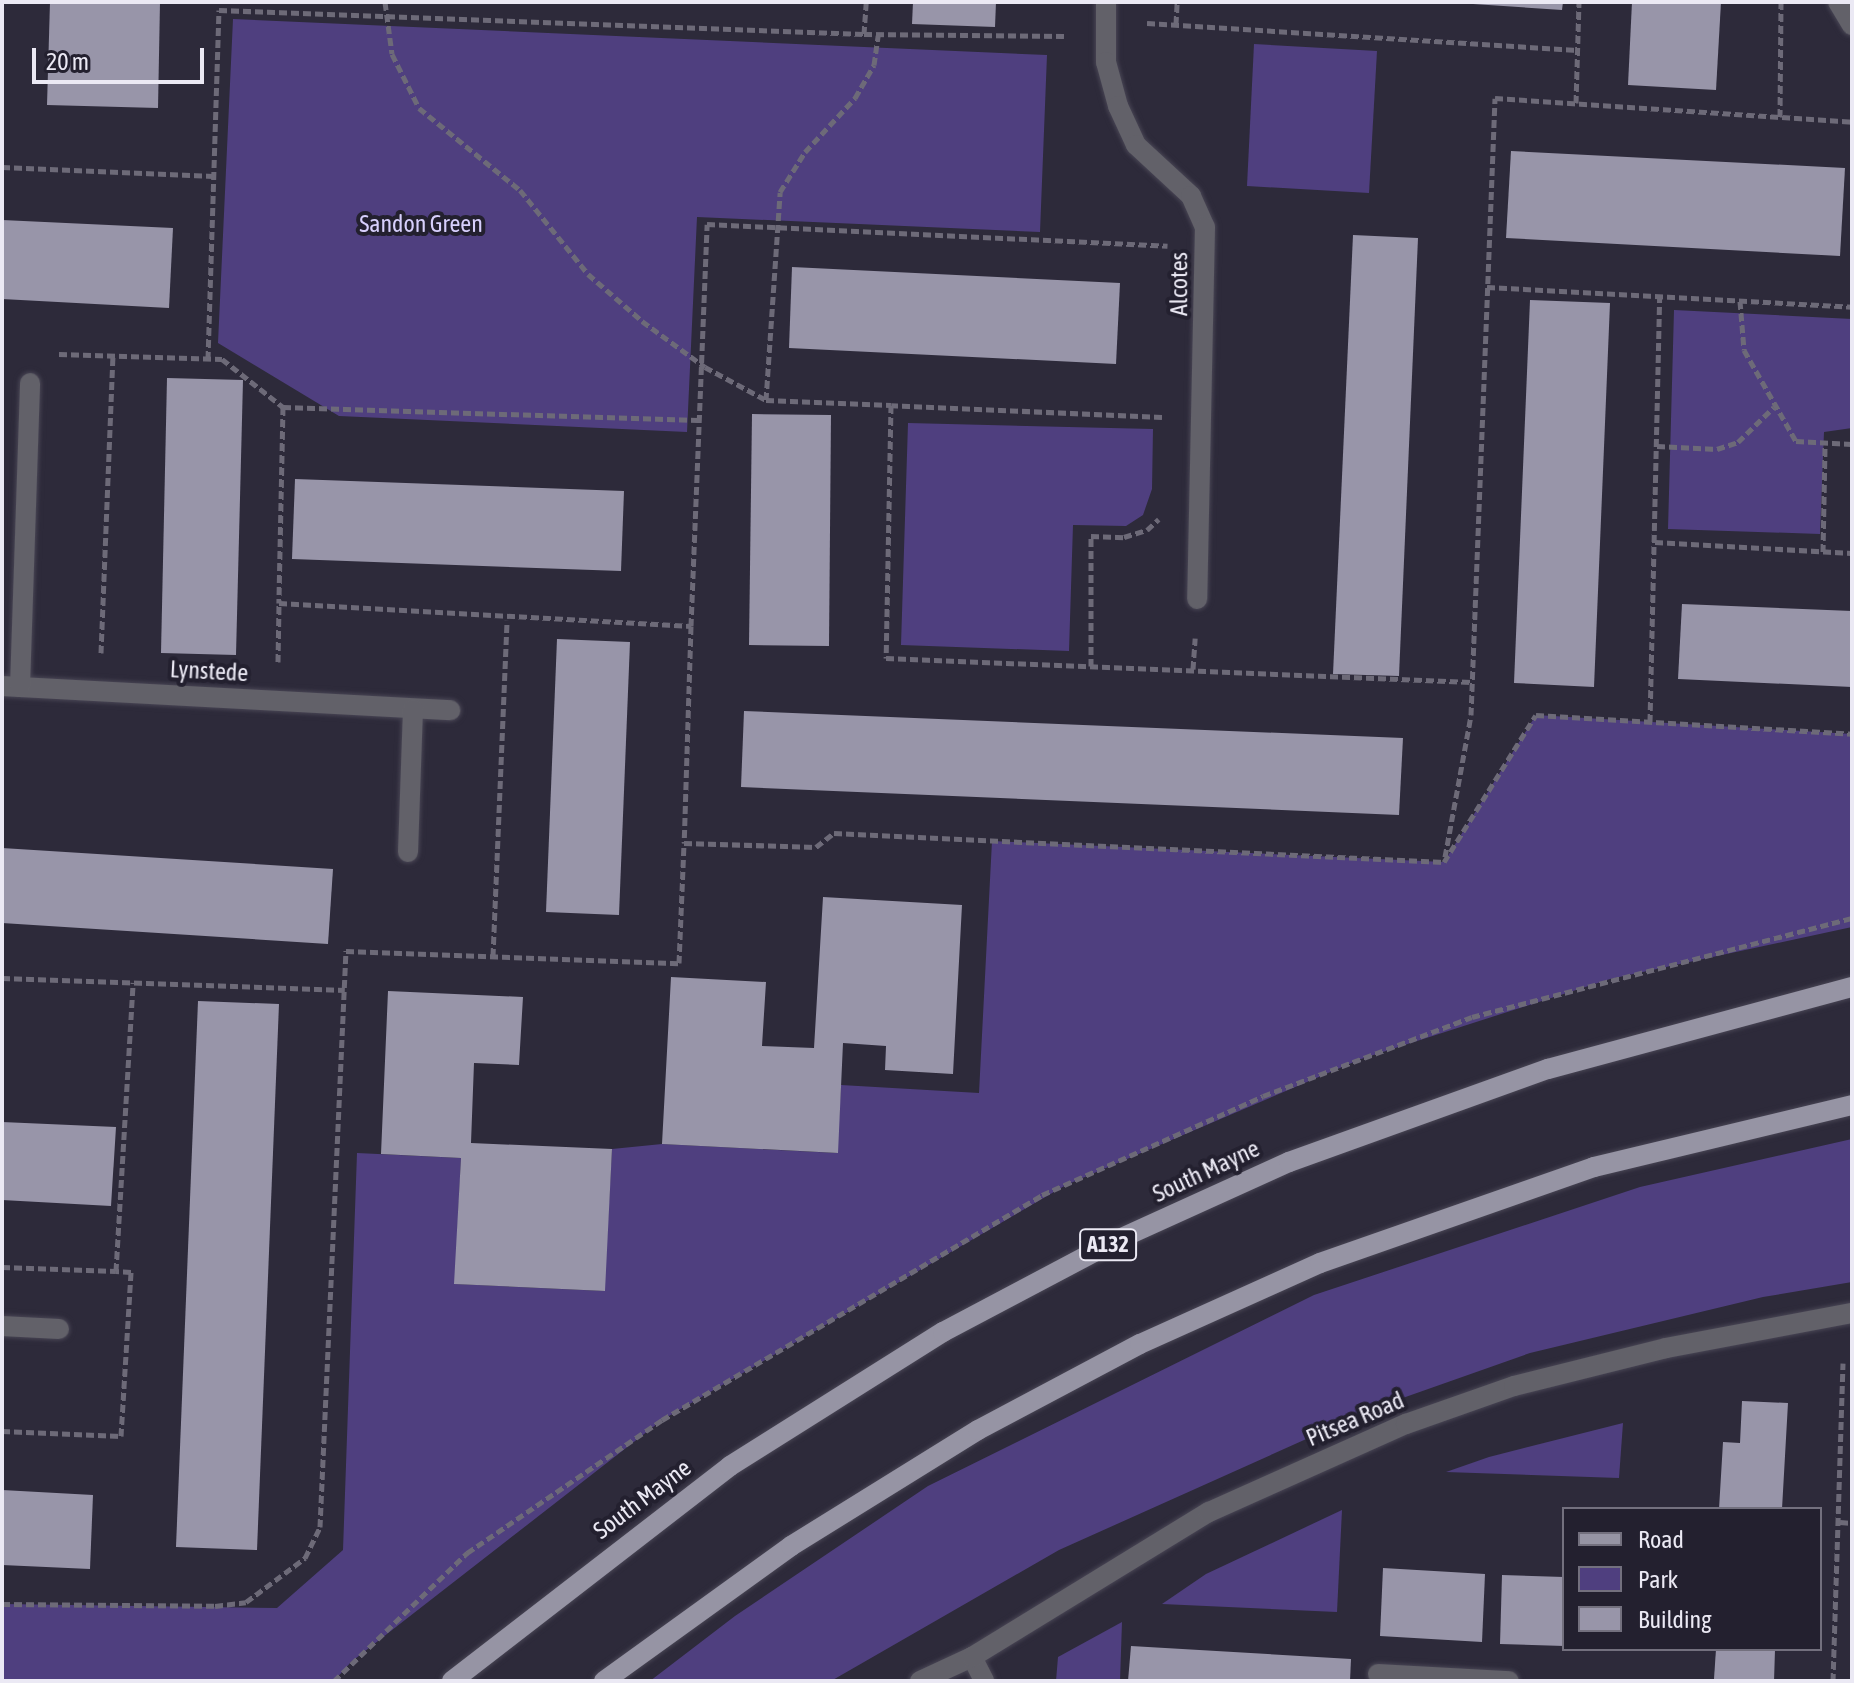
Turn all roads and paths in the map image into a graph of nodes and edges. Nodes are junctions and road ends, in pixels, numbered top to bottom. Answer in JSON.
{"nodes":[{"id":1,"x":385,"y":2,"type":"edge"},
{"id":2,"x":866,"y":2,"type":"edge"},
{"id":3,"x":1177,"y":2,"type":"edge"},
{"id":4,"x":1579,"y":2,"type":"edge"},
{"id":5,"x":1781,"y":2,"type":"edge"},
{"id":6,"x":1838,"y":2,"type":"edge"},
{"id":7,"x":1105,"y":11,"type":"edge"},
{"id":8,"x":384,"y":14,"type":"junction"},
{"id":9,"x":1176,"y":24,"type":"junction"},
{"id":10,"x":1852,"y":25,"type":"edge"},
{"id":11,"x":1064,"y":27,"type":"dead end"},
{"id":12,"x":864,"y":34,"type":"junction"},
{"id":13,"x":878,"y":35,"type":"junction"},
{"id":14,"x":1577,"y":50,"type":"junction"},
{"id":15,"x":1576,"y":103,"type":"junction"},
{"id":16,"x":1780,"y":117,"type":"junction"},
{"id":17,"x":1852,"y":122,"type":"edge"},
{"id":18,"x":2,"y":167,"type":"edge"},
{"id":19,"x":214,"y":176,"type":"junction"},
{"id":20,"x":777,"y":228,"type":"junction"},
{"id":21,"x":1170,"y":262,"type":"dead end"},
{"id":22,"x":1487,"y":287,"type":"junction"},
{"id":23,"x":1660,"y":296,"type":"junction"},
{"id":24,"x":1740,"y":301,"type":"junction"},
{"id":25,"x":1852,"y":307,"type":"edge"},
{"id":26,"x":50,"y":353,"type":"dead end"},
{"id":27,"x":113,"y":356,"type":"junction"},
{"id":28,"x":208,"y":359,"type":"junction"},
{"id":29,"x":701,"y":364,"type":"junction"},
{"id":30,"x":30,"y":383,"type":"dead end"},
{"id":31,"x":766,"y":400,"type":"junction"},
{"id":32,"x":1166,"y":402,"type":"dead end"},
{"id":33,"x":891,"y":405,"type":"junction"},
{"id":34,"x":283,"y":407,"type":"junction"},
{"id":35,"x":1774,"y":407,"type":"junction"},
{"id":36,"x":1166,"y":417,"type":"junction"},
{"id":37,"x":698,"y":420,"type":"junction"},
{"id":38,"x":1166,"y":433,"type":"dead end"},
{"id":39,"x":1852,"y":444,"type":"edge"},
{"id":40,"x":1825,"y":445,"type":"junction"},
{"id":41,"x":1657,"y":446,"type":"junction"},
{"id":42,"x":1162,"y":508,"type":"dead end"},
{"id":43,"x":1655,"y":542,"type":"junction"},
{"id":44,"x":1823,"y":552,"type":"junction"},
{"id":45,"x":1852,"y":553,"type":"edge"},
{"id":46,"x":1197,"y":599,"type":"dead end"},
{"id":47,"x":279,"y":603,"type":"junction"},
{"id":48,"x":507,"y":620,"type":"junction"},
{"id":49,"x":691,"y":626,"type":"junction"},
{"id":50,"x":115,"y":660,"type":"dead end"},
{"id":51,"x":263,"y":665,"type":"dead end"},
{"id":52,"x":1091,"y":666,"type":"junction"},
{"id":53,"x":1472,"y":682,"type":"junction"},
{"id":54,"x":11,"y":686,"type":"edge"},
{"id":55,"x":413,"y":709,"type":"junction"},
{"id":56,"x":450,"y":710,"type":"dead end"},
{"id":57,"x":1650,"y":722,"type":"junction"},
{"id":58,"x":1852,"y":734,"type":"edge"},
{"id":59,"x":684,"y":843,"type":"junction"},
{"id":60,"x":408,"y":852,"type":"dead end"},
{"id":61,"x":1444,"y":862,"type":"junction"},
{"id":62,"x":493,"y":956,"type":"junction"},
{"id":63,"x":2,"y":978,"type":"edge"},
{"id":64,"x":133,"y":983,"type":"junction"},
{"id":65,"x":1852,"y":987,"type":"edge"},
{"id":66,"x":345,"y":990,"type":"junction"},
{"id":67,"x":1852,"y":1105,"type":"edge"},
{"id":68,"x":2,"y":1267,"type":"edge"},
{"id":69,"x":116,"y":1271,"type":"junction"},
{"id":70,"x":1852,"y":1313,"type":"edge"},
{"id":71,"x":2,"y":1326,"type":"edge"},
{"id":72,"x":59,"y":1329,"type":"dead end"},
{"id":73,"x":1843,"y":1363,"type":"dead end"},
{"id":74,"x":2,"y":1431,"type":"edge"},
{"id":75,"x":1840,"y":1522,"type":"junction"},
{"id":76,"x":1852,"y":1523,"type":"edge"},
{"id":77,"x":2,"y":1604,"type":"edge"},
{"id":78,"x":972,"y":1657,"type":"junction"},
{"id":79,"x":1378,"y":1674,"type":"dead end"},
{"id":80,"x":452,"y":1681,"type":"edge"},
{"id":81,"x":604,"y":1681,"type":"edge"},
{"id":82,"x":920,"y":1681,"type":"edge"},
{"id":83,"x":984,"y":1681,"type":"edge"},
{"id":84,"x":1509,"y":1681,"type":"edge"},
{"id":85,"x":1833,"y":1681,"type":"edge"}],
"edges":[{"from":1,"to":8,"type":"path"},
{"from":2,"to":12,"type":"path"},
{"from":3,"to":9,"type":"path"},
{"from":4,"to":14,"type":"path"},
{"from":5,"to":16,"type":"path"},
{"from":6,"to":10,"type":"street"},
{"from":7,"to":9,"type":"path"},
{"from":7,"to":46,"type":"street","name":"Alcotes"},
{"from":8,"to":12,"type":"path"},
{"from":8,"to":19,"type":"path"},
{"from":8,"to":29,"type":"path"},
{"from":9,"to":14,"type":"path"},
{"from":11,"to":13,"type":"path"},
{"from":12,"to":13,"type":"path"},
{"from":13,"to":20,"type":"path"},
{"from":14,"to":15,"type":"path"},
{"from":15,"to":16,"type":"path"},
{"from":15,"to":22,"type":"path"},
{"from":16,"to":17,"type":"path"},
{"from":18,"to":19,"type":"path"},
{"from":19,"to":28,"type":"path"},
{"from":20,"to":21,"type":"path"},
{"from":20,"to":29,"type":"path"},
{"from":20,"to":31,"type":"path"},
{"from":22,"to":23,"type":"path"},
{"from":22,"to":53,"type":"path"},
{"from":23,"to":24,"type":"path"},
{"from":23,"to":41,"type":"path"},
{"from":24,"to":25,"type":"path"},
{"from":24,"to":35,"type":"path"},
{"from":26,"to":27,"type":"path"},
{"from":27,"to":28,"type":"path"},
{"from":27,"to":50,"type":"path"},
{"from":28,"to":34,"type":"path"},
{"from":29,"to":31,"type":"path"},
{"from":29,"to":37,"type":"path"},
{"from":30,"to":54,"type":"street"},
{"from":31,"to":33,"type":"path"},
{"from":32,"to":36,"type":"path"},
{"from":33,"to":36,"type":"path"},
{"from":33,"to":52,"type":"path"},
{"from":34,"to":37,"type":"path"},
{"from":34,"to":47,"type":"path"},
{"from":35,"to":40,"type":"path"},
{"from":35,"to":41,"type":"path"},
{"from":36,"to":38,"type":"path"},
{"from":37,"to":49,"type":"path"},
{"from":39,"to":40,"type":"path"},
{"from":40,"to":44,"type":"path"},
{"from":41,"to":43,"type":"path"},
{"from":42,"to":52,"type":"path"},
{"from":43,"to":44,"type":"path"},
{"from":43,"to":57,"type":"path"},
{"from":44,"to":45,"type":"path"},
{"from":47,"to":48,"type":"path"},
{"from":47,"to":51,"type":"path"},
{"from":48,"to":49,"type":"path"},
{"from":48,"to":62,"type":"path"},
{"from":49,"to":59,"type":"path"},
{"from":52,"to":53,"type":"path"},
{"from":53,"to":61,"type":"path"},
{"from":54,"to":55,"type":"street","name":"Lynstede"},
{"from":55,"to":56,"type":"street","name":"Lynstede"},
{"from":55,"to":60,"type":"street"},
{"from":57,"to":58,"type":"path"},
{"from":57,"to":61,"type":"path"},
{"from":59,"to":61,"type":"path"},
{"from":59,"to":62,"type":"path"},
{"from":62,"to":66,"type":"path"},
{"from":63,"to":64,"type":"path"},
{"from":64,"to":66,"type":"path"},
{"from":64,"to":69,"type":"path"},
{"from":65,"to":80,"type":"main road","name":"South Mayne","number":"A132"},
{"from":66,"to":77,"type":"path"},
{"from":67,"to":81,"type":"main road"},
{"from":68,"to":69,"type":"path"},
{"from":69,"to":74,"type":"path"},
{"from":70,"to":78,"type":"street","name":"Pitsea Road"},
{"from":71,"to":72,"type":"street"},
{"from":73,"to":75,"type":"path"},
{"from":75,"to":76,"type":"path"},
{"from":75,"to":85,"type":"path"},
{"from":78,"to":82,"type":"street","name":"Pitsea Road"},
{"from":78,"to":83,"type":"street"},
{"from":79,"to":84,"type":"street"}]}
